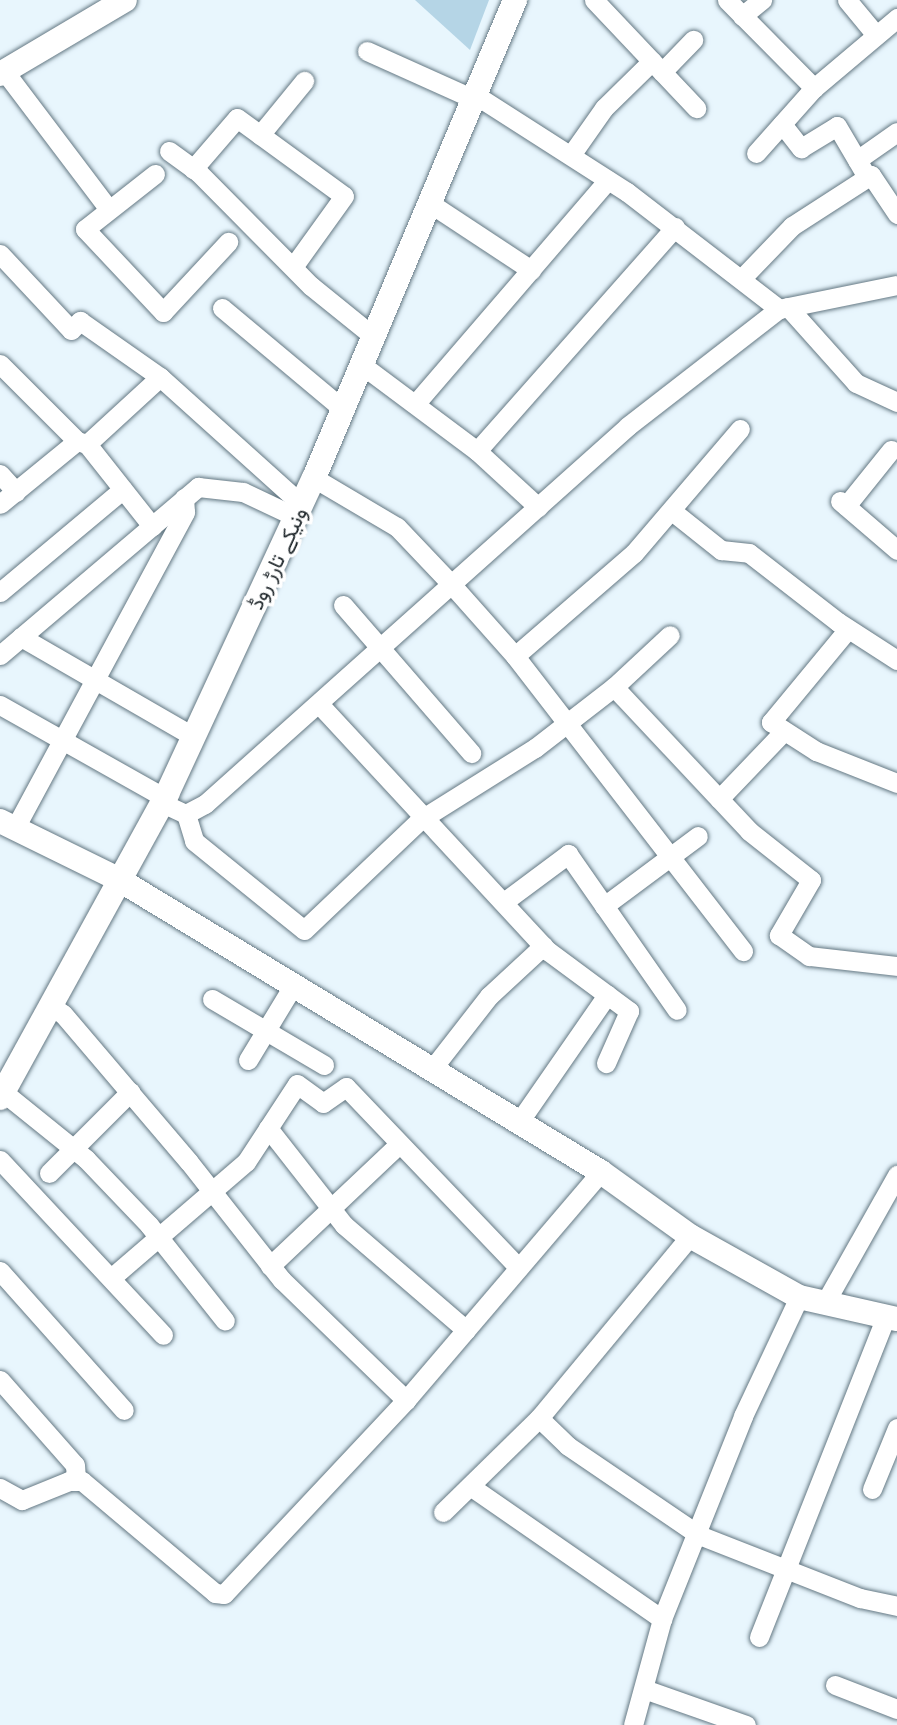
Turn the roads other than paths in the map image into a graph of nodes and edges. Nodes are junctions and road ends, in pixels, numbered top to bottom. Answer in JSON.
{"nodes":[{"id":1,"x":125,"y":0,"type":"edge"},
{"id":2,"x":515,"y":0,"type":"edge"},
{"id":3,"x":594,"y":0,"type":"edge"},
{"id":4,"x":727,"y":0,"type":"edge"},
{"id":5,"x":762,"y":0,"type":"edge"},
{"id":6,"x":847,"y":0,"type":"edge"},
{"id":7,"x":743,"y":16,"type":"junction"},
{"id":8,"x":897,"y":18,"type":"edge"},
{"id":9,"x":876,"y":35,"type":"junction"},
{"id":10,"x":693,"y":40,"type":"dead end"},
{"id":11,"x":367,"y":51,"type":"dead end"},
{"id":12,"x":657,"y":67,"type":"junction"},
{"id":13,"x":3,"y":73,"type":"edge"},
{"id":14,"x":304,"y":81,"type":"dead end"},
{"id":15,"x":814,"y":88,"type":"junction"},
{"id":16,"x":477,"y":98,"type":"junction"},
{"id":17,"x":696,"y":107,"type":"dead end"},
{"id":18,"x":782,"y":124,"type":"junction"},
{"id":19,"x":897,"y":132,"type":"edge"},
{"id":20,"x":260,"y":135,"type":"junction"},
{"id":21,"x":169,"y":151,"type":"dead end"},
{"id":22,"x":756,"y":153,"type":"dead end"},
{"id":23,"x":571,"y":155,"type":"junction"},
{"id":24,"x":857,"y":160,"type":"junction"},
{"id":25,"x":193,"y":169,"type":"junction"},
{"id":26,"x":155,"y":174,"type":"dead end"},
{"id":27,"x":867,"y":177,"type":"junction"},
{"id":28,"x":608,"y":180,"type":"junction"},
{"id":29,"x":431,"y":204,"type":"junction"},
{"id":30,"x":108,"y":208,"type":"junction"},
{"id":31,"x":897,"y":214,"type":"edge"},
{"id":32,"x":675,"y":227,"type":"junction"},
{"id":33,"x":228,"y":242,"type":"dead end"},
{"id":34,"x":0,"y":254,"type":"edge"},
{"id":35,"x":293,"y":267,"type":"junction"},
{"id":36,"x":531,"y":270,"type":"junction"},
{"id":37,"x":742,"y":278,"type":"junction"},
{"id":38,"x":897,"y":285,"type":"edge"},
{"id":39,"x":222,"y":308,"type":"dead end"},
{"id":40,"x":783,"y":308,"type":"junction"},
{"id":41,"x":374,"y":337,"type":"junction"},
{"id":42,"x":0,"y":364,"type":"edge"},
{"id":43,"x":362,"y":365,"type":"junction"},
{"id":44,"x":160,"y":377,"type":"junction"},
{"id":45,"x":897,"y":402,"type":"edge"},
{"id":46,"x":416,"y":403,"type":"junction"},
{"id":47,"x":343,"y":409,"type":"junction"},
{"id":48,"x":740,"y":429,"type":"dead end"},
{"id":49,"x":82,"y":443,"type":"junction"},
{"id":50,"x":891,"y":450,"type":"dead end"},
{"id":51,"x":477,"y":451,"type":"junction"},
{"id":52,"x":0,"y":474,"type":"edge"},
{"id":53,"x":314,"y":478,"type":"junction"},
{"id":54,"x":123,"y":489,"type":"junction"},
{"id":55,"x":16,"y":492,"type":"junction"},
{"id":56,"x":184,"y":498,"type":"junction"},
{"id":57,"x":0,"y":504,"type":"edge"},
{"id":58,"x":538,"y":507,"type":"junction"},
{"id":59,"x":299,"y":511,"type":"junction"},
{"id":60,"x":672,"y":512,"type":"junction"},
{"id":61,"x":152,"y":526,"type":"junction"},
{"id":62,"x":897,"y":550,"type":"edge"},
{"id":63,"x":452,"y":585,"type":"junction"},
{"id":64,"x":0,"y":591,"type":"edge"},
{"id":65,"x":343,"y":605,"type":"dead end"},
{"id":66,"x":848,"y":629,"type":"junction"},
{"id":67,"x":670,"y":635,"type":"dead end"},
{"id":68,"x":21,"y":637,"type":"junction"},
{"id":69,"x":383,"y":648,"type":"junction"},
{"id":70,"x":0,"y":654,"type":"edge"},
{"id":71,"x":515,"y":656,"type":"junction"},
{"id":72,"x":897,"y":660,"type":"edge"},
{"id":73,"x":96,"y":678,"type":"junction"},
{"id":74,"x":614,"y":687,"type":"junction"},
{"id":75,"x":319,"y":704,"type":"junction"},
{"id":76,"x":0,"y":705,"type":"edge"},
{"id":77,"x":568,"y":724,"type":"junction"},
{"id":78,"x":782,"y":733,"type":"junction"},
{"id":79,"x":194,"y":737,"type":"junction"},
{"id":80,"x":62,"y":741,"type":"junction"},
{"id":81,"x":471,"y":753,"type":"dead end"},
{"id":82,"x":897,"y":783,"type":"edge"},
{"id":83,"x":719,"y":799,"type":"junction"},
{"id":84,"x":163,"y":801,"type":"junction"},
{"id":85,"x":186,"y":814,"type":"junction"},
{"id":86,"x":426,"y":816,"type":"junction"},
{"id":87,"x":7,"y":825,"type":"edge"},
{"id":88,"x":698,"y":836,"type":"dead end"},
{"id":89,"x":670,"y":859,"type":"junction"},
{"id":90,"x":118,"y":879,"type":"junction"},
{"id":91,"x":505,"y":901,"type":"junction"},
{"id":92,"x":604,"y":906,"type":"junction"},
{"id":93,"x":543,"y":946,"type":"junction"},
{"id":94,"x":743,"y":951,"type":"dead end"},
{"id":95,"x":897,"y":966,"type":"edge"},
{"id":96,"x":294,"y":984,"type":"junction"},
{"id":97,"x":607,"y":995,"type":"junction"},
{"id":98,"x":212,"y":999,"type":"dead end"},
{"id":99,"x":49,"y":1004,"type":"junction"},
{"id":100,"x":677,"y":1010,"type":"dead end"},
{"id":101,"x":265,"y":1030,"type":"junction"},
{"id":102,"x":247,"y":1060,"type":"dead end"},
{"id":103,"x":606,"y":1063,"type":"dead end"},
{"id":104,"x":324,"y":1065,"type":"dead end"},
{"id":105,"x":432,"y":1069,"type":"junction"},
{"id":106,"x":130,"y":1092,"type":"junction"},
{"id":107,"x":2,"y":1095,"type":"edge"},
{"id":108,"x":519,"y":1122,"type":"junction"},
{"id":109,"x":268,"y":1129,"type":"junction"},
{"id":110,"x":398,"y":1145,"type":"junction"},
{"id":111,"x":73,"y":1149,"type":"junction"},
{"id":112,"x":0,"y":1160,"type":"edge"},
{"id":113,"x":601,"y":1172,"type":"junction"},
{"id":114,"x":49,"y":1173,"type":"dead end"},
{"id":115,"x":897,"y":1175,"type":"edge"},
{"id":116,"x":211,"y":1190,"type":"junction"},
{"id":117,"x":329,"y":1206,"type":"junction"},
{"id":118,"x":690,"y":1236,"type":"junction"},
{"id":119,"x":159,"y":1237,"type":"junction"},
{"id":120,"x":270,"y":1266,"type":"junction"},
{"id":121,"x":519,"y":1268,"type":"junction"},
{"id":122,"x":0,"y":1271,"type":"edge"},
{"id":123,"x":111,"y":1278,"type":"junction"},
{"id":124,"x":799,"y":1297,"type":"junction"},
{"id":125,"x":826,"y":1301,"type":"junction"},
{"id":126,"x":891,"y":1317,"type":"edge"},
{"id":127,"x":225,"y":1321,"type":"dead end"},
{"id":128,"x":466,"y":1330,"type":"junction"},
{"id":129,"x":163,"y":1335,"type":"dead end"},
{"id":130,"x":0,"y":1380,"type":"edge"},
{"id":131,"x":406,"y":1400,"type":"junction"},
{"id":132,"x":124,"y":1409,"type":"dead end"},
{"id":133,"x":539,"y":1418,"type":"junction"},
{"id":134,"x":897,"y":1428,"type":"edge"},
{"id":135,"x":76,"y":1481,"type":"junction"},
{"id":136,"x":470,"y":1486,"type":"junction"},
{"id":137,"x":0,"y":1488,"type":"edge"},
{"id":138,"x":872,"y":1489,"type":"dead end"},
{"id":139,"x":443,"y":1512,"type":"dead end"},
{"id":140,"x":699,"y":1535,"type":"junction"},
{"id":141,"x":785,"y":1569,"type":"junction"},
{"id":142,"x":897,"y":1606,"type":"edge"},
{"id":143,"x":662,"y":1619,"type":"junction"},
{"id":144,"x":759,"y":1637,"type":"dead end"},
{"id":145,"x":835,"y":1685,"type":"dead end"},
{"id":146,"x":644,"y":1689,"type":"junction"},
{"id":147,"x":897,"y":1709,"type":"edge"},
{"id":148,"x":633,"y":1725,"type":"edge"},
{"id":149,"x":746,"y":1725,"type":"edge"}],
"edges":[{"from":1,"to":13,"type":"main road"},
{"from":2,"to":16,"type":"main road","name":"ونیکے تارڑ روڈ"},
{"from":3,"to":12,"type":"street"},
{"from":4,"to":7,"type":"street"},
{"from":5,"to":7,"type":"street"},
{"from":6,"to":9,"type":"street"},
{"from":7,"to":15,"type":"street"},
{"from":8,"to":9,"type":"street"},
{"from":9,"to":15,"type":"street"},
{"from":10,"to":12,"type":"street"},
{"from":11,"to":16,"type":"street"},
{"from":12,"to":17,"type":"street"},
{"from":12,"to":23,"type":"street"},
{"from":13,"to":30,"type":"street"},
{"from":14,"to":20,"type":"street"},
{"from":15,"to":18,"type":"street"},
{"from":16,"to":23,"type":"street"},
{"from":16,"to":29,"type":"main road","name":"ونیکے تارڑ روڈ"},
{"from":18,"to":22,"type":"street"},
{"from":18,"to":24,"type":"street"},
{"from":19,"to":24,"type":"street"},
{"from":20,"to":25,"type":"street"},
{"from":20,"to":35,"type":"street"},
{"from":21,"to":25,"type":"street"},
{"from":23,"to":28,"type":"street"},
{"from":24,"to":27,"type":"street"},
{"from":25,"to":35,"type":"street"},
{"from":26,"to":30,"type":"street"},
{"from":27,"to":31,"type":"street"},
{"from":27,"to":37,"type":"street"},
{"from":28,"to":32,"type":"street"},
{"from":28,"to":36,"type":"street"},
{"from":29,"to":36,"type":"street"},
{"from":29,"to":41,"type":"main road","name":"ونیکے تارڑ روڈ"},
{"from":30,"to":33,"type":"street"},
{"from":32,"to":37,"type":"street"},
{"from":32,"to":51,"type":"street"},
{"from":34,"to":44,"type":"street"},
{"from":35,"to":41,"type":"street"},
{"from":36,"to":46,"type":"street"},
{"from":37,"to":40,"type":"street"},
{"from":38,"to":40,"type":"street"},
{"from":39,"to":47,"type":"street"},
{"from":40,"to":45,"type":"street"},
{"from":40,"to":58,"type":"street"},
{"from":41,"to":43,"type":"main road","name":"ونیکے تارڑ روڈ"},
{"from":42,"to":49,"type":"street"},
{"from":43,"to":46,"type":"street"},
{"from":43,"to":47,"type":"main road","name":"ونیکے تارڑ روڈ"},
{"from":44,"to":49,"type":"street"},
{"from":44,"to":59,"type":"street"},
{"from":46,"to":51,"type":"street"},
{"from":47,"to":53,"type":"main road","name":"ونیکے تارڑ روڈ"},
{"from":48,"to":60,"type":"street"},
{"from":49,"to":54,"type":"street"},
{"from":49,"to":55,"type":"street"},
{"from":50,"to":62,"type":"street"},
{"from":51,"to":58,"type":"street"},
{"from":52,"to":55,"type":"street"},
{"from":53,"to":59,"type":"main road","name":"ونیکے تارڑ روڈ"},
{"from":53,"to":63,"type":"street"},
{"from":54,"to":61,"type":"street"},
{"from":54,"to":64,"type":"street"},
{"from":55,"to":57,"type":"street"},
{"from":56,"to":59,"type":"street"},
{"from":56,"to":61,"type":"street"},
{"from":56,"to":73,"type":"street"},
{"from":58,"to":63,"type":"street"},
{"from":59,"to":79,"type":"main road","name":"ونیکے تارڑ روڈ"},
{"from":60,"to":66,"type":"street"},
{"from":60,"to":71,"type":"street"},
{"from":61,"to":68,"type":"street"},
{"from":63,"to":69,"type":"street"},
{"from":63,"to":71,"type":"street"},
{"from":65,"to":69,"type":"street"},
{"from":66,"to":72,"type":"street"},
{"from":66,"to":78,"type":"street"},
{"from":67,"to":74,"type":"street"},
{"from":68,"to":70,"type":"street"},
{"from":68,"to":73,"type":"street"},
{"from":69,"to":75,"type":"street"},
{"from":69,"to":81,"type":"street"},
{"from":71,"to":77,"type":"street"},
{"from":73,"to":79,"type":"street"},
{"from":73,"to":80,"type":"street"},
{"from":74,"to":77,"type":"street"},
{"from":74,"to":83,"type":"street"},
{"from":75,"to":85,"type":"street"},
{"from":75,"to":86,"type":"street"},
{"from":76,"to":80,"type":"street"},
{"from":77,"to":86,"type":"street"},
{"from":77,"to":89,"type":"street"},
{"from":78,"to":82,"type":"street"},
{"from":78,"to":83,"type":"street"},
{"from":79,"to":84,"type":"main road","name":"ونیکے تارڑ روڈ"},
{"from":80,"to":84,"type":"street"},
{"from":80,"to":87,"type":"street"},
{"from":83,"to":95,"type":"street"},
{"from":84,"to":85,"type":"street"},
{"from":84,"to":90,"type":"main road","name":"ونیکے تارڑ روڈ"},
{"from":85,"to":86,"type":"street"},
{"from":86,"to":91,"type":"street"},
{"from":87,"to":90,"type":"main road"},
{"from":88,"to":89,"type":"street"},
{"from":89,"to":92,"type":"street"},
{"from":89,"to":94,"type":"street"},
{"from":90,"to":96,"type":"main road"},
{"from":90,"to":99,"type":"main road","name":"ونیکے تارڑ روڈ"},
{"from":91,"to":92,"type":"street"},
{"from":91,"to":93,"type":"street"},
{"from":92,"to":100,"type":"street"},
{"from":93,"to":97,"type":"street"},
{"from":93,"to":105,"type":"street"},
{"from":96,"to":101,"type":"street"},
{"from":96,"to":105,"type":"main road"},
{"from":97,"to":103,"type":"street"},
{"from":97,"to":108,"type":"street"},
{"from":98,"to":101,"type":"street"},
{"from":99,"to":106,"type":"street"},
{"from":99,"to":107,"type":"main road","name":"ونیکے تارڑ روڈ"},
{"from":101,"to":102,"type":"street"},
{"from":101,"to":104,"type":"street"},
{"from":105,"to":108,"type":"main road"},
{"from":106,"to":111,"type":"street"},
{"from":106,"to":116,"type":"street"},
{"from":107,"to":111,"type":"street"},
{"from":108,"to":113,"type":"main road"},
{"from":109,"to":110,"type":"street"},
{"from":109,"to":116,"type":"street"},
{"from":109,"to":117,"type":"street"},
{"from":110,"to":117,"type":"street"},
{"from":110,"to":121,"type":"street"},
{"from":111,"to":114,"type":"street"},
{"from":111,"to":119,"type":"street"},
{"from":112,"to":123,"type":"street"},
{"from":113,"to":118,"type":"main road"},
{"from":113,"to":121,"type":"street"},
{"from":115,"to":125,"type":"street"},
{"from":116,"to":119,"type":"street"},
{"from":116,"to":120,"type":"street"},
{"from":117,"to":120,"type":"street"},
{"from":117,"to":128,"type":"street"},
{"from":118,"to":124,"type":"main road"},
{"from":118,"to":133,"type":"street"},
{"from":119,"to":123,"type":"street"},
{"from":119,"to":127,"type":"street"},
{"from":120,"to":131,"type":"street"},
{"from":121,"to":128,"type":"street"},
{"from":122,"to":132,"type":"street"},
{"from":123,"to":129,"type":"street"},
{"from":124,"to":125,"type":"main road"},
{"from":124,"to":140,"type":"street"},
{"from":125,"to":126,"type":"main road"},
{"from":126,"to":141,"type":"street"},
{"from":128,"to":131,"type":"street"},
{"from":130,"to":135,"type":"street"},
{"from":131,"to":135,"type":"street"},
{"from":133,"to":136,"type":"street"},
{"from":133,"to":140,"type":"street"},
{"from":134,"to":138,"type":"street"},
{"from":135,"to":137,"type":"street"},
{"from":136,"to":139,"type":"street"},
{"from":136,"to":143,"type":"street"},
{"from":140,"to":141,"type":"street"},
{"from":140,"to":143,"type":"street"},
{"from":141,"to":142,"type":"street"},
{"from":141,"to":144,"type":"street"},
{"from":143,"to":146,"type":"street"},
{"from":145,"to":147,"type":"street"},
{"from":146,"to":148,"type":"street"},
{"from":146,"to":149,"type":"street"}]}
